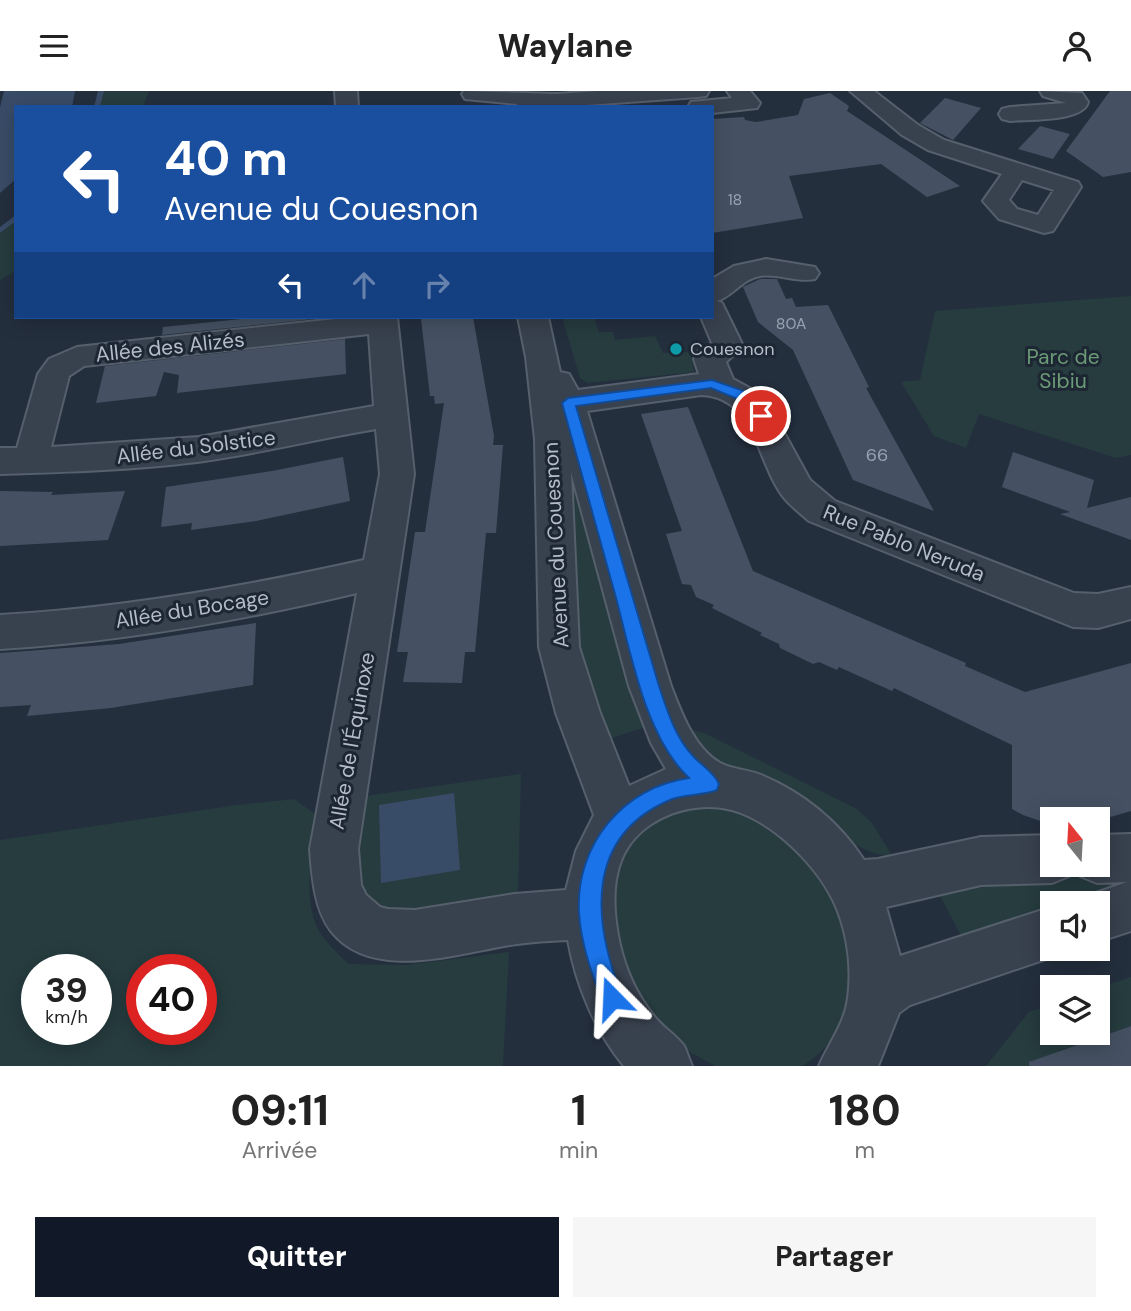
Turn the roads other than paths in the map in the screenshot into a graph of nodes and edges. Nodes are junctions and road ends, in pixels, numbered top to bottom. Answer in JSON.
{"nodes":[{"id":1,"x":698,"y":91,"type":"edge"},
{"id":2,"x":738,"y":91,"type":"edge"},
{"id":3,"x":861,"y":91,"type":"edge"},
{"id":4,"x":1021,"y":91,"type":"edge"},
{"id":5,"x":1051,"y":91,"type":"edge"},
{"id":6,"x":474,"y":97,"type":"edge"},
{"id":7,"x":576,"y":102,"type":"edge"},
{"id":8,"x":546,"y":105,"type":"edge"},
{"id":9,"x":714,"y":106,"type":"edge"},
{"id":10,"x":992,"y":135,"type":"junction"},
{"id":11,"x":1016,"y":171,"type":"dead end"},
{"id":12,"x":805,"y":274,"type":"dead end"},
{"id":13,"x":714,"y":292,"type":"edge"},
{"id":14,"x":714,"y":314,"type":"edge"},
{"id":15,"x":382,"y":320,"type":"edge"},
{"id":16,"x":536,"y":330,"type":"edge"},
{"id":17,"x":720,"y":386,"type":"junction"},
{"id":18,"x":568,"y":403,"type":"junction"},
{"id":19,"x":390,"y":415,"type":"junction"},
{"id":20,"x":15,"y":461,"type":"edge"},
{"id":21,"x":382,"y":572,"type":"junction"},
{"id":22,"x":1131,"y":603,"type":"edge"},
{"id":23,"x":0,"y":632,"type":"edge"},
{"id":24,"x":710,"y":784,"type":"junction"},
{"id":25,"x":620,"y":821,"type":"junction"},
{"id":26,"x":1131,"y":858,"type":"edge"},
{"id":27,"x":1040,"y":859,"type":"edge"},
{"id":28,"x":1110,"y":859,"type":"edge"},
{"id":29,"x":851,"y":885,"type":"junction"},
{"id":30,"x":1131,"y":906,"type":"edge"},
{"id":31,"x":590,"y":913,"type":"junction"},
{"id":32,"x":1110,"y":913,"type":"edge"},
{"id":33,"x":1040,"y":936,"type":"edge"},
{"id":34,"x":875,"y":999,"type":"junction"},
{"id":35,"x":643,"y":1057,"type":"edge"},
{"id":36,"x":847,"y":1066,"type":"edge"}],
"edges":[{"from":1,"to":7,"type":"street"},
{"from":2,"to":9,"type":"street"},
{"from":3,"to":10,"type":"street"},
{"from":4,"to":10,"type":"street"},
{"from":5,"to":10,"type":"street"},
{"from":6,"to":7,"type":"street"},
{"from":7,"to":8,"type":"street"},
{"from":10,"to":11,"type":"street"},
{"from":12,"to":13,"type":"street"},
{"from":14,"to":17,"type":"street"},
{"from":15,"to":19,"type":"street","name":"Allée de l'Équinoxe"},
{"from":15,"to":20,"type":"street","name":"Allée des Alizés"},
{"from":16,"to":18,"type":"street","name":"Avenue du Couesnon"},
{"from":16,"to":25,"type":"street","name":"Avenue du Couesnon"},
{"from":17,"to":18,"type":"street","name":"Rue Pablo Neruda"},
{"from":17,"to":22,"type":"street","name":"Rue Pablo Neruda"},
{"from":18,"to":24,"type":"street","name":"Avenue du Couesnon"},
{"from":19,"to":20,"type":"street","name":"Allée du Solstice"},
{"from":19,"to":21,"type":"street","name":"Allée de l'Équinoxe"},
{"from":21,"to":23,"type":"street","name":"Allée du Bocage"},
{"from":21,"to":31,"type":"street","name":"Allée de l'Équinoxe"},
{"from":24,"to":25,"type":"street"},
{"from":24,"to":29,"type":"street"},
{"from":25,"to":31,"type":"street"},
{"from":26,"to":28,"type":"street"},
{"from":27,"to":29,"type":"street"},
{"from":29,"to":34,"type":"street"},
{"from":30,"to":32,"type":"street"},
{"from":31,"to":35,"type":"street"},
{"from":33,"to":34,"type":"street"},
{"from":34,"to":36,"type":"street"}]}
